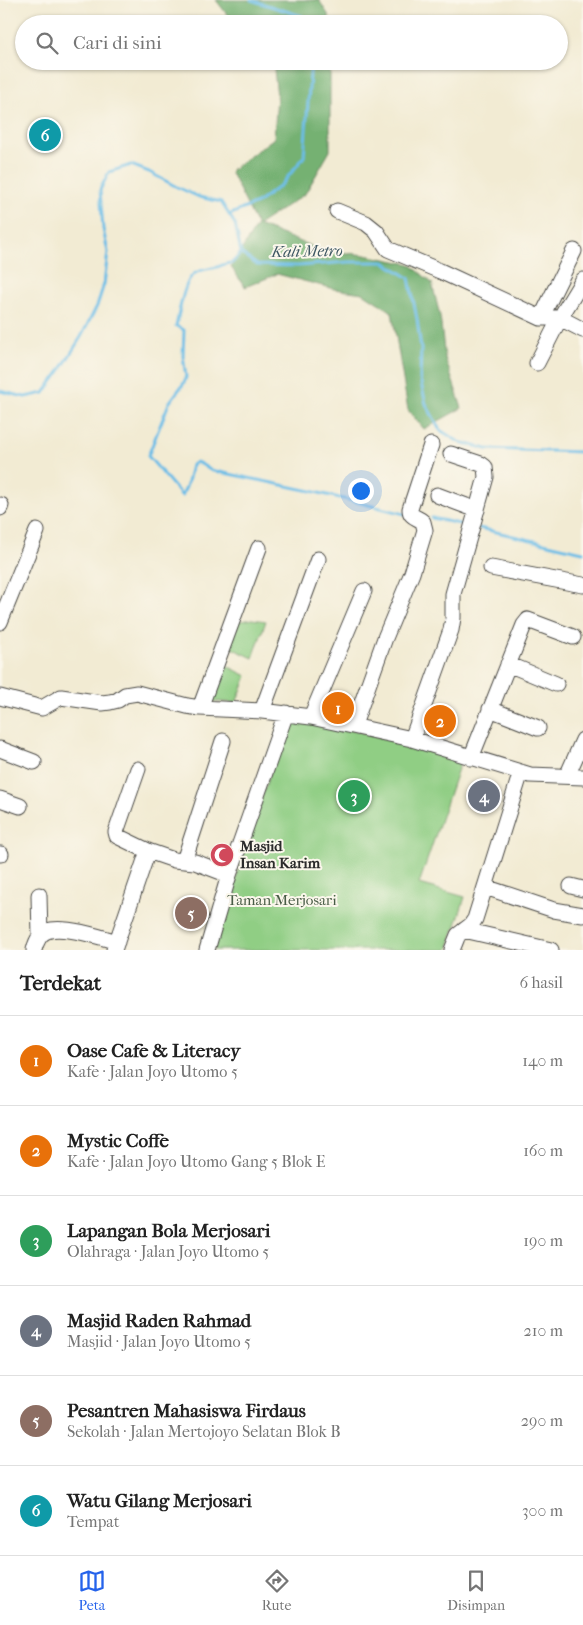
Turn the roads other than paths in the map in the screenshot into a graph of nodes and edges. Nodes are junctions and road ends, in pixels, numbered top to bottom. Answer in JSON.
{"nodes":[{"id":1,"x":337,"y":211,"type":"dead end"},
{"id":2,"x":574,"y":251,"type":"dead end"},
{"id":3,"x":582,"y":285,"type":"edge"},
{"id":4,"x":541,"y":318,"type":"junction"},
{"id":5,"x":560,"y":318,"type":"junction"},
{"id":6,"x":583,"y":330,"type":"edge"},
{"id":7,"x":537,"y":363,"type":"dead end"},
{"id":8,"x":431,"y":445,"type":"dead end"},
{"id":9,"x":451,"y":454,"type":"dead end"},
{"id":10,"x":437,"y":495,"type":"dead end"},
{"id":11,"x":477,"y":510,"type":"junction"},
{"id":12,"x":37,"y":531,"type":"dead end"},
{"id":13,"x":259,"y":548,"type":"dead end"},
{"id":14,"x":318,"y":559,"type":"dead end"},
{"id":15,"x":491,"y":568,"type":"dead end"},
{"id":16,"x":583,"y":586,"type":"edge"},
{"id":17,"x":364,"y":591,"type":"dead end"},
{"id":18,"x":0,"y":622,"type":"edge"},
{"id":19,"x":573,"y":637,"type":"dead end"},
{"id":20,"x":508,"y":664,"type":"junction"},
{"id":21,"x":556,"y":684,"type":"dead end"},
{"id":22,"x":0,"y":697,"type":"edge"},
{"id":23,"x":200,"y":708,"type":"junction"},
{"id":24,"x":490,"y":709,"type":"junction"},
{"id":25,"x":262,"y":711,"type":"junction"},
{"id":26,"x":285,"y":717,"type":"junction"},
{"id":27,"x":311,"y":717,"type":"junction"},
{"id":28,"x":354,"y":726,"type":"junction"},
{"id":29,"x":538,"y":728,"type":"dead end"},
{"id":30,"x":412,"y":739,"type":"junction"},
{"id":31,"x":583,"y":740,"type":"edge"},
{"id":32,"x":223,"y":741,"type":"dead end"},
{"id":33,"x":0,"y":749,"type":"edge"},
{"id":34,"x":471,"y":758,"type":"junction"},
{"id":35,"x":34,"y":762,"type":"dead end"},
{"id":36,"x":138,"y":769,"type":"dead end"},
{"id":37,"x":521,"y":772,"type":"junction"},
{"id":38,"x":567,"y":776,"type":"junction"},
{"id":39,"x":583,"y":777,"type":"edge"},
{"id":40,"x":0,"y":799,"type":"edge"},
{"id":41,"x":20,"y":806,"type":"dead end"},
{"id":42,"x":148,"y":851,"type":"junction"},
{"id":43,"x":184,"y":860,"type":"junction"},
{"id":44,"x":230,"y":876,"type":"junction"},
{"id":45,"x":485,"y":887,"type":"junction"},
{"id":46,"x":38,"y":895,"type":"dead end"},
{"id":47,"x":583,"y":915,"type":"edge"},
{"id":48,"x":464,"y":930,"type":"junction"},
{"id":49,"x":37,"y":943,"type":"edge"},
{"id":50,"x":499,"y":944,"type":"edge"},
{"id":51,"x":115,"y":946,"type":"edge"},
{"id":52,"x":207,"y":950,"type":"edge"},
{"id":53,"x":452,"y":950,"type":"edge"},
{"id":54,"x":551,"y":950,"type":"edge"}],
"edges":[{"from":1,"to":4,"type":"street"},
{"from":2,"to":4,"type":"street"},
{"from":3,"to":5,"type":"street"},
{"from":4,"to":5,"type":"street"},
{"from":5,"to":6,"type":"street"},
{"from":5,"to":7,"type":"street"},
{"from":8,"to":28,"type":"street"},
{"from":9,"to":11,"type":"street"},
{"from":10,"to":11,"type":"street"},
{"from":11,"to":30,"type":"street"},
{"from":12,"to":18,"type":"street"},
{"from":13,"to":23,"type":"street"},
{"from":14,"to":25,"type":"street"},
{"from":15,"to":16,"type":"street"},
{"from":17,"to":27,"type":"street"},
{"from":19,"to":20,"type":"street"},
{"from":20,"to":21,"type":"street"},
{"from":20,"to":24,"type":"street"},
{"from":22,"to":23,"type":"street"},
{"from":23,"to":25,"type":"street"},
{"from":24,"to":29,"type":"street"},
{"from":24,"to":34,"type":"street"},
{"from":25,"to":26,"type":"street"},
{"from":26,"to":27,"type":"street"},
{"from":26,"to":44,"type":"street"},
{"from":27,"to":28,"type":"street"},
{"from":28,"to":30,"type":"street"},
{"from":30,"to":34,"type":"street"},
{"from":31,"to":38,"type":"street"},
{"from":32,"to":43,"type":"street"},
{"from":33,"to":35,"type":"street"},
{"from":34,"to":37,"type":"street"},
{"from":36,"to":42,"type":"street"},
{"from":37,"to":38,"type":"street"},
{"from":37,"to":45,"type":"street"},
{"from":38,"to":39,"type":"street"},
{"from":40,"to":41,"type":"street"},
{"from":42,"to":43,"type":"street"},
{"from":42,"to":51,"type":"street"},
{"from":43,"to":44,"type":"street"},
{"from":44,"to":52,"type":"street"},
{"from":45,"to":47,"type":"street"},
{"from":45,"to":48,"type":"street"},
{"from":46,"to":49,"type":"street"},
{"from":48,"to":50,"type":"street"},
{"from":48,"to":53,"type":"street"},
{"from":49,"to":51,"type":"street"},
{"from":50,"to":54,"type":"street"}]}
